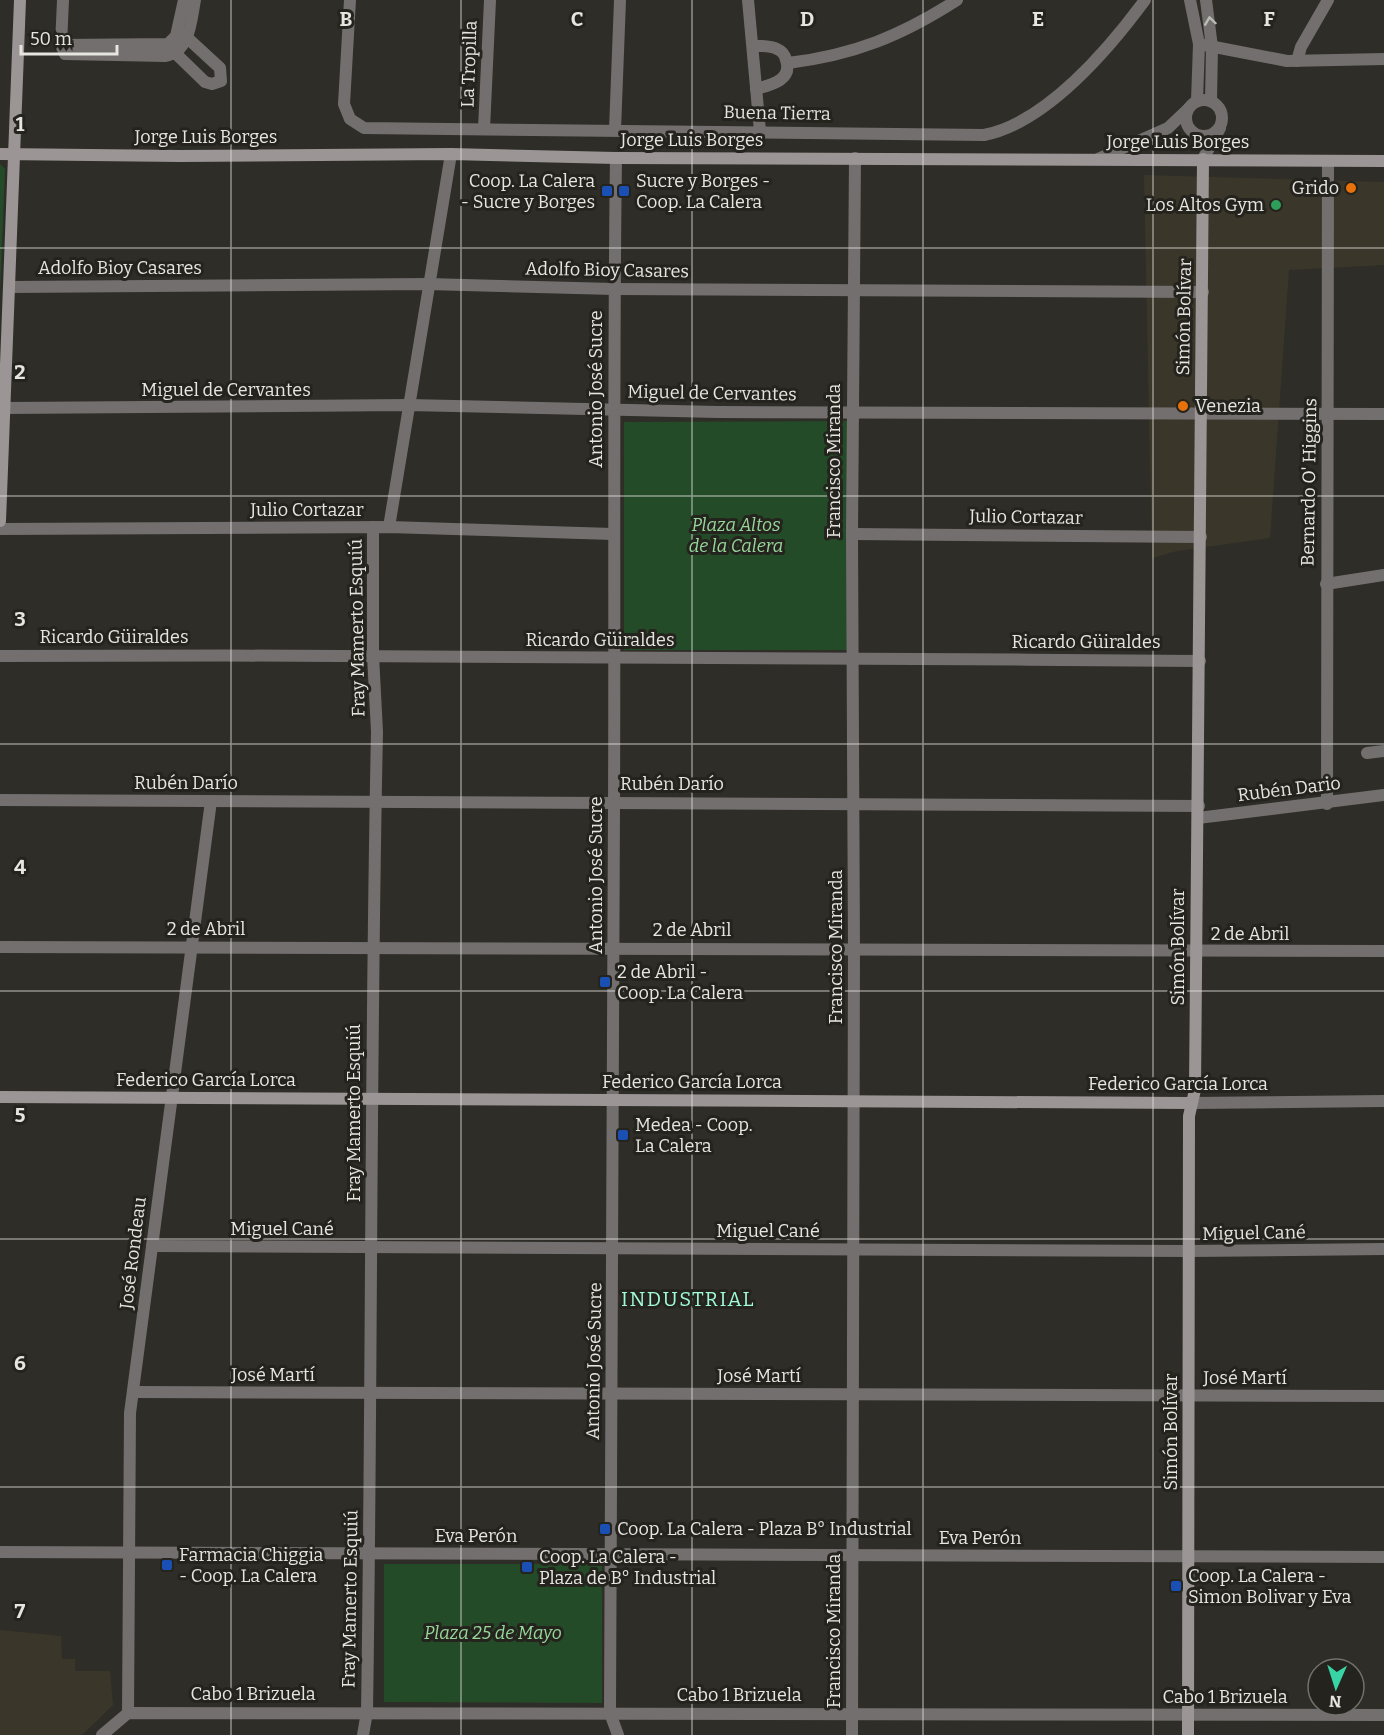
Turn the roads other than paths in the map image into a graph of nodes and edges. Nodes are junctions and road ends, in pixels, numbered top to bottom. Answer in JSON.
{"nodes":[{"id":1,"x":20,"y":0,"type":"edge"},
{"id":2,"x":63,"y":0,"type":"edge"},
{"id":3,"x":184,"y":0,"type":"edge"},
{"id":4,"x":195,"y":0,"type":"edge"},
{"id":5,"x":351,"y":0,"type":"edge"},
{"id":6,"x":490,"y":0,"type":"edge"},
{"id":7,"x":620,"y":0,"type":"edge"},
{"id":8,"x":748,"y":0,"type":"edge"},
{"id":9,"x":957,"y":0,"type":"edge"},
{"id":10,"x":1145,"y":0,"type":"edge"},
{"id":11,"x":1190,"y":0,"type":"edge"},
{"id":12,"x":1206,"y":0,"type":"edge"},
{"id":13,"x":1328,"y":0,"type":"edge"},
{"id":14,"x":178,"y":28,"type":"junction"},
{"id":15,"x":187,"y":37,"type":"junction"},
{"id":16,"x":1199,"y":44,"type":"junction"},
{"id":17,"x":753,"y":46,"type":"junction"},
{"id":18,"x":1212,"y":47,"type":"junction"},
{"id":19,"x":172,"y":50,"type":"junction"},
{"id":20,"x":1384,"y":59,"type":"edge"},
{"id":21,"x":1298,"y":61,"type":"junction"},
{"id":22,"x":788,"y":63,"type":"junction"},
{"id":23,"x":756,"y":89,"type":"junction"},
{"id":24,"x":1211,"y":101,"type":"junction"},
{"id":25,"x":1192,"y":105,"type":"junction"},
{"id":26,"x":1220,"y":128,"type":"junction"},
{"id":27,"x":484,"y":129,"type":"junction"},
{"id":28,"x":615,"y":130,"type":"junction"},
{"id":29,"x":760,"y":130,"type":"junction"},
{"id":30,"x":1199,"y":136,"type":"junction"},
{"id":31,"x":14,"y":153,"type":"junction"},
{"id":32,"x":0,"y":154,"type":"edge"},
{"id":33,"x":451,"y":154,"type":"junction"},
{"id":34,"x":616,"y":158,"type":"junction"},
{"id":35,"x":855,"y":158,"type":"junction"},
{"id":36,"x":1098,"y":159,"type":"junction"},
{"id":37,"x":1203,"y":159,"type":"junction"},
{"id":38,"x":1328,"y":161,"type":"junction"},
{"id":39,"x":1384,"y":161,"type":"edge"},
{"id":40,"x":428,"y":284,"type":"junction"},
{"id":41,"x":10,"y":287,"type":"junction"},
{"id":42,"x":614,"y":289,"type":"junction"},
{"id":43,"x":853,"y":289,"type":"junction"},
{"id":44,"x":1203,"y":292,"type":"junction"},
{"id":45,"x":409,"y":405,"type":"junction"},
{"id":46,"x":4,"y":408,"type":"junction"},
{"id":47,"x":613,"y":410,"type":"junction"},
{"id":48,"x":852,"y":412,"type":"junction"},
{"id":49,"x":1201,"y":414,"type":"junction"},
{"id":50,"x":1328,"y":414,"type":"junction"},
{"id":51,"x":1384,"y":414,"type":"edge"},
{"id":52,"x":0,"y":521,"type":"edge"},
{"id":53,"x":389,"y":526,"type":"junction"},
{"id":54,"x":373,"y":527,"type":"junction"},
{"id":55,"x":0,"y":529,"type":"edge"},
{"id":56,"x":613,"y":534,"type":"junction"},
{"id":57,"x":852,"y":534,"type":"junction"},
{"id":58,"x":1201,"y":537,"type":"junction"},
{"id":59,"x":1384,"y":575,"type":"edge"},
{"id":60,"x":1326,"y":584,"type":"junction"},
{"id":61,"x":373,"y":655,"type":"junction"},
{"id":62,"x":0,"y":656,"type":"edge"},
{"id":63,"x":613,"y":659,"type":"junction"},
{"id":64,"x":853,"y":659,"type":"junction"},
{"id":65,"x":1200,"y":661,"type":"junction"},
{"id":66,"x":1384,"y":751,"type":"edge"},
{"id":67,"x":1367,"y":753,"type":"dead end"},
{"id":68,"x":1384,"y":795,"type":"edge"},
{"id":69,"x":0,"y":800,"type":"edge"},
{"id":70,"x":211,"y":801,"type":"junction"},
{"id":71,"x":375,"y":802,"type":"junction"},
{"id":72,"x":614,"y":802,"type":"junction"},
{"id":73,"x":853,"y":804,"type":"junction"},
{"id":74,"x":1327,"y":804,"type":"junction"},
{"id":75,"x":1199,"y":812,"type":"junction"},
{"id":76,"x":0,"y":947,"type":"edge"},
{"id":77,"x":191,"y":947,"type":"junction"},
{"id":78,"x":373,"y":947,"type":"junction"},
{"id":79,"x":613,"y":948,"type":"junction"},
{"id":80,"x":854,"y":949,"type":"junction"},
{"id":81,"x":1384,"y":951,"type":"edge"},
{"id":82,"x":1196,"y":952,"type":"junction"},
{"id":83,"x":0,"y":1097,"type":"edge"},
{"id":84,"x":170,"y":1098,"type":"junction"},
{"id":85,"x":371,"y":1098,"type":"junction"},
{"id":86,"x":611,"y":1100,"type":"junction"},
{"id":87,"x":854,"y":1100,"type":"junction"},
{"id":88,"x":1384,"y":1101,"type":"edge"},
{"id":89,"x":1191,"y":1103,"type":"junction"},
{"id":90,"x":152,"y":1246,"type":"junction"},
{"id":91,"x":372,"y":1247,"type":"junction"},
{"id":92,"x":614,"y":1249,"type":"junction"},
{"id":93,"x":853,"y":1249,"type":"junction"},
{"id":94,"x":1384,"y":1249,"type":"edge"},
{"id":95,"x":1189,"y":1251,"type":"junction"},
{"id":96,"x":134,"y":1392,"type":"junction"},
{"id":97,"x":368,"y":1392,"type":"junction"},
{"id":98,"x":611,"y":1393,"type":"junction"},
{"id":99,"x":852,"y":1394,"type":"junction"},
{"id":100,"x":1189,"y":1395,"type":"junction"},
{"id":101,"x":1384,"y":1396,"type":"edge"},
{"id":102,"x":0,"y":1552,"type":"edge"},
{"id":103,"x":129,"y":1554,"type":"junction"},
{"id":104,"x":369,"y":1554,"type":"junction"},
{"id":105,"x":611,"y":1554,"type":"junction"},
{"id":106,"x":853,"y":1555,"type":"junction"},
{"id":107,"x":1189,"y":1557,"type":"junction"},
{"id":108,"x":1384,"y":1557,"type":"edge"},
{"id":109,"x":367,"y":1712,"type":"junction"},
{"id":110,"x":128,"y":1713,"type":"junction"},
{"id":111,"x":610,"y":1713,"type":"junction"},
{"id":112,"x":852,"y":1714,"type":"junction"},
{"id":113,"x":1187,"y":1715,"type":"junction"},
{"id":114,"x":1384,"y":1715,"type":"edge"},
{"id":115,"x":102,"y":1735,"type":"edge"},
{"id":116,"x":363,"y":1735,"type":"edge"},
{"id":117,"x":618,"y":1735,"type":"edge"},
{"id":118,"x":852,"y":1735,"type":"edge"},
{"id":119,"x":1188,"y":1735,"type":"edge"}],
"edges":[{"from":1,"to":31,"type":"street"},
{"from":2,"to":19,"type":"street"},
{"from":3,"to":14,"type":"street"},
{"from":4,"to":15,"type":"street"},
{"from":5,"to":27,"type":"street","name":"Buena Tierra"},
{"from":6,"to":27,"type":"street","name":"La Tropilla"},
{"from":7,"to":28,"type":"street"},
{"from":8,"to":17,"type":"street"},
{"from":9,"to":22,"type":"street"},
{"from":10,"to":29,"type":"street","name":"Buena Tierra"},
{"from":11,"to":16,"type":"street"},
{"from":18,"to":12,"type":"street","one_way":true},
{"from":13,"to":21,"type":"street"},
{"from":14,"to":15,"type":"street"},
{"from":14,"to":19,"type":"street"},
{"from":15,"to":19,"type":"street"},
{"from":15,"to":19,"type":"street"},
{"from":16,"to":18,"type":"street"},
{"from":16,"to":25,"type":"street"},
{"from":17,"to":22,"type":"street"},
{"from":17,"to":23,"type":"street"},
{"from":18,"to":21,"type":"street"},
{"from":18,"to":24,"type":"street"},
{"from":20,"to":21,"type":"street"},
{"from":22,"to":23,"type":"street"},
{"from":23,"to":29,"type":"street"},
{"from":24,"to":25,"type":"street"},
{"from":24,"to":26,"type":"street"},
{"from":25,"to":30,"type":"street"},
{"from":25,"to":36,"type":"street"},
{"from":26,"to":30,"type":"street"},
{"from":26,"to":37,"type":"street","name":"Simón Bolívar"},
{"from":27,"to":28,"type":"street","name":"Buena Tierra"},
{"from":28,"to":29,"type":"street","name":"Buena Tierra"},
{"from":30,"to":37,"type":"street","name":"Simón Bolívar"},
{"from":31,"to":32,"type":"street","name":"Jorge Luis Borges"},
{"from":31,"to":33,"type":"street","name":"Jorge Luis Borges"},
{"from":31,"to":41,"type":"street"},
{"from":33,"to":34,"type":"street","name":"Jorge Luis Borges"},
{"from":33,"to":40,"type":"street","name":"Fray Mamerto Esquiú"},
{"from":34,"to":35,"type":"street","name":"Jorge Luis Borges"},
{"from":34,"to":42,"type":"street","name":"Antonio José Sucre"},
{"from":35,"to":36,"type":"street","name":"Jorge Luis Borges"},
{"from":35,"to":43,"type":"street","name":"Francisco Miranda"},
{"from":36,"to":37,"type":"street","name":"Jorge Luis Borges"},
{"from":37,"to":38,"type":"street","name":"Jorge Luis Borges"},
{"from":37,"to":44,"type":"street","name":"Simón Bolívar"},
{"from":38,"to":39,"type":"street","name":"Jorge Luis Borges"},
{"from":38,"to":50,"type":"street","name":"Bernardo O' Higgins"},
{"from":40,"to":41,"type":"street","name":"Adolfo Bioy Casares"},
{"from":40,"to":42,"type":"street","name":"Adolfo Bioy Casares"},
{"from":40,"to":45,"type":"street","name":"Fray Mamerto Esquiú"},
{"from":41,"to":46,"type":"street"},
{"from":42,"to":43,"type":"street","name":"Adolfo Bioy Casares"},
{"from":42,"to":47,"type":"street","name":"Antonio José Sucre"},
{"from":43,"to":44,"type":"street","name":"Adolfo Bioy Casares"},
{"from":43,"to":48,"type":"street","name":"Francisco Miranda"},
{"from":44,"to":49,"type":"street","name":"Simón Bolívar"},
{"from":45,"to":46,"type":"street","name":"Miguel de Cervantes"},
{"from":45,"to":47,"type":"street","name":"Miguel de Cervantes"},
{"from":45,"to":53,"type":"street","name":"Fray Mamerto Esquiú"},
{"from":46,"to":52,"type":"street"},
{"from":47,"to":48,"type":"street","name":"Miguel de Cervantes"},
{"from":47,"to":56,"type":"street","name":"Antonio José Sucre"},
{"from":48,"to":49,"type":"street","name":"Miguel de Cervantes"},
{"from":48,"to":57,"type":"street","name":"Francisco Miranda"},
{"from":49,"to":50,"type":"street","name":"Miguel de Cervantes"},
{"from":49,"to":58,"type":"street","name":"Simón Bolívar"},
{"from":50,"to":51,"type":"street","name":"Miguel de Cervantes"},
{"from":50,"to":60,"type":"street","name":"Bernardo O' Higgins"},
{"from":53,"to":54,"type":"street","name":"Julio Cortazar"},
{"from":53,"to":56,"type":"street","name":"Julio Cortazar"},
{"from":54,"to":55,"type":"street","name":"Julio Cortazar"},
{"from":54,"to":61,"type":"street","name":"Fray Mamerto Esquiú"},
{"from":56,"to":63,"type":"street","name":"Antonio José Sucre"},
{"from":57,"to":58,"type":"street","name":"Julio Cortazar"},
{"from":57,"to":64,"type":"street","name":"Francisco Miranda"},
{"from":58,"to":65,"type":"street","name":"Simón Bolívar"},
{"from":59,"to":60,"type":"street"},
{"from":60,"to":74,"type":"street","name":"Bernardo O' Higgins"},
{"from":61,"to":62,"type":"street","name":"Ricardo Güiraldes"},
{"from":61,"to":63,"type":"street","name":"Ricardo Güiraldes"},
{"from":61,"to":71,"type":"street","name":"Fray Mamerto Esquiú"},
{"from":63,"to":64,"type":"street","name":"Ricardo Güiraldes"},
{"from":63,"to":72,"type":"street","name":"Antonio José Sucre"},
{"from":64,"to":65,"type":"street","name":"Ricardo Güiraldes"},
{"from":64,"to":73,"type":"street","name":"Francisco Miranda"},
{"from":65,"to":75,"type":"street","name":"Simón Bolívar"},
{"from":66,"to":67,"type":"street"},
{"from":68,"to":74,"type":"street","name":"Rubén Dario"},
{"from":69,"to":70,"type":"street","name":"Rubén Darío"},
{"from":70,"to":71,"type":"street","name":"Rubén Darío"},
{"from":70,"to":77,"type":"street","name":"José Rondeau"},
{"from":71,"to":72,"type":"street","name":"Rubén Darío"},
{"from":71,"to":78,"type":"street","name":"Fray Mamerto Esquiú"},
{"from":72,"to":73,"type":"street","name":"Rubén Darío"},
{"from":72,"to":79,"type":"street","name":"Antonio José Sucre"},
{"from":73,"to":75,"type":"street","name":"Rubén Darío"},
{"from":73,"to":80,"type":"street","name":"Francisco Miranda"},
{"from":74,"to":75,"type":"street","name":"Rubén Dario"},
{"from":75,"to":82,"type":"street","name":"Simón Bolívar"},
{"from":76,"to":77,"type":"street","name":"2 de Abril"},
{"from":77,"to":78,"type":"street","name":"2 de Abril"},
{"from":77,"to":84,"type":"street","name":"José Rondeau"},
{"from":78,"to":79,"type":"street","name":"2 de Abril"},
{"from":78,"to":85,"type":"street","name":"Fray Mamerto Esquiú"},
{"from":79,"to":80,"type":"street","name":"2 de Abril"},
{"from":79,"to":86,"type":"street","name":"Antonio José Sucre"},
{"from":80,"to":82,"type":"street","name":"2 de Abril"},
{"from":80,"to":87,"type":"street","name":"Francisco Miranda"},
{"from":81,"to":82,"type":"street","name":"2 de Abril"},
{"from":82,"to":89,"type":"street","name":"Simón Bolívar"},
{"from":83,"to":84,"type":"street","name":"Federico García Lorca"},
{"from":84,"to":85,"type":"street","name":"Federico García Lorca"},
{"from":84,"to":90,"type":"street","name":"José Rondeau"},
{"from":85,"to":86,"type":"street","name":"Federico García Lorca"},
{"from":85,"to":91,"type":"street","name":"Fray Mamerto Esquiú"},
{"from":86,"to":87,"type":"street","name":"Federico García Lorca"},
{"from":86,"to":92,"type":"street","name":"Antonio José Sucre"},
{"from":87,"to":89,"type":"street","name":"Federico García Lorca"},
{"from":87,"to":93,"type":"street","name":"Francisco Miranda"},
{"from":88,"to":89,"type":"street","name":"Federico García Lorca"},
{"from":89,"to":95,"type":"street","name":"Simón Bolívar"},
{"from":90,"to":91,"type":"street","name":"Miguel Cané"},
{"from":90,"to":96,"type":"street","name":"José Rondeau"},
{"from":91,"to":92,"type":"street","name":"Miguel Cané"},
{"from":91,"to":97,"type":"street","name":"Fray Mamerto Esquiú"},
{"from":92,"to":93,"type":"street","name":"Miguel Cané"},
{"from":92,"to":98,"type":"street","name":"Antonio José Sucre"},
{"from":93,"to":95,"type":"street","name":"Miguel Cané"},
{"from":93,"to":99,"type":"street","name":"Francisco Miranda"},
{"from":94,"to":95,"type":"street","name":"Miguel Cané"},
{"from":95,"to":100,"type":"street","name":"Simón Bolívar"},
{"from":96,"to":97,"type":"street","name":"José Martí"},
{"from":96,"to":103,"type":"street","name":"José Rondeau"},
{"from":97,"to":98,"type":"street","name":"José Martí"},
{"from":97,"to":104,"type":"street","name":"Fray Mamerto Esquiú"},
{"from":98,"to":99,"type":"street","name":"José Martí"},
{"from":98,"to":105,"type":"street","name":"Antonio José Sucre"},
{"from":99,"to":100,"type":"street","name":"José Martí"},
{"from":99,"to":106,"type":"street","name":"Francisco Miranda"},
{"from":100,"to":101,"type":"street","name":"José Martí"},
{"from":100,"to":107,"type":"street","name":"Simón Bolívar"},
{"from":102,"to":103,"type":"street","name":"Eva Perón"},
{"from":103,"to":104,"type":"street","name":"Eva Perón"},
{"from":103,"to":110,"type":"street","name":"José Rondeau"},
{"from":104,"to":105,"type":"street","name":"Eva Perón"},
{"from":104,"to":109,"type":"street","name":"Fray Mamerto Esquiú"},
{"from":105,"to":106,"type":"street","name":"Eva Perón"},
{"from":105,"to":111,"type":"street","name":"Antonio José Sucre"},
{"from":106,"to":107,"type":"street","name":"Eva Perón"},
{"from":106,"to":112,"type":"street","name":"Francisco Miranda"},
{"from":107,"to":108,"type":"street","name":"Eva Perón"},
{"from":107,"to":113,"type":"street","name":"Simón Bolívar"},
{"from":109,"to":110,"type":"street","name":"Cabo 1 Brizuela"},
{"from":109,"to":111,"type":"street","name":"Cabo 1 Brizuela"},
{"from":109,"to":116,"type":"street","name":"Fray Mamerto Esquiú"},
{"from":110,"to":115,"type":"street"},
{"from":111,"to":112,"type":"street","name":"Cabo 1 Brizuela"},
{"from":111,"to":117,"type":"street","name":"Antonio José Sucre"},
{"from":112,"to":113,"type":"street","name":"Cabo 1 Brizuela"},
{"from":112,"to":118,"type":"street","name":"Francisco Miranda"},
{"from":113,"to":114,"type":"street","name":"Cabo 1 Brizuela"},
{"from":113,"to":119,"type":"street","name":"Simón Bolívar"}]}
